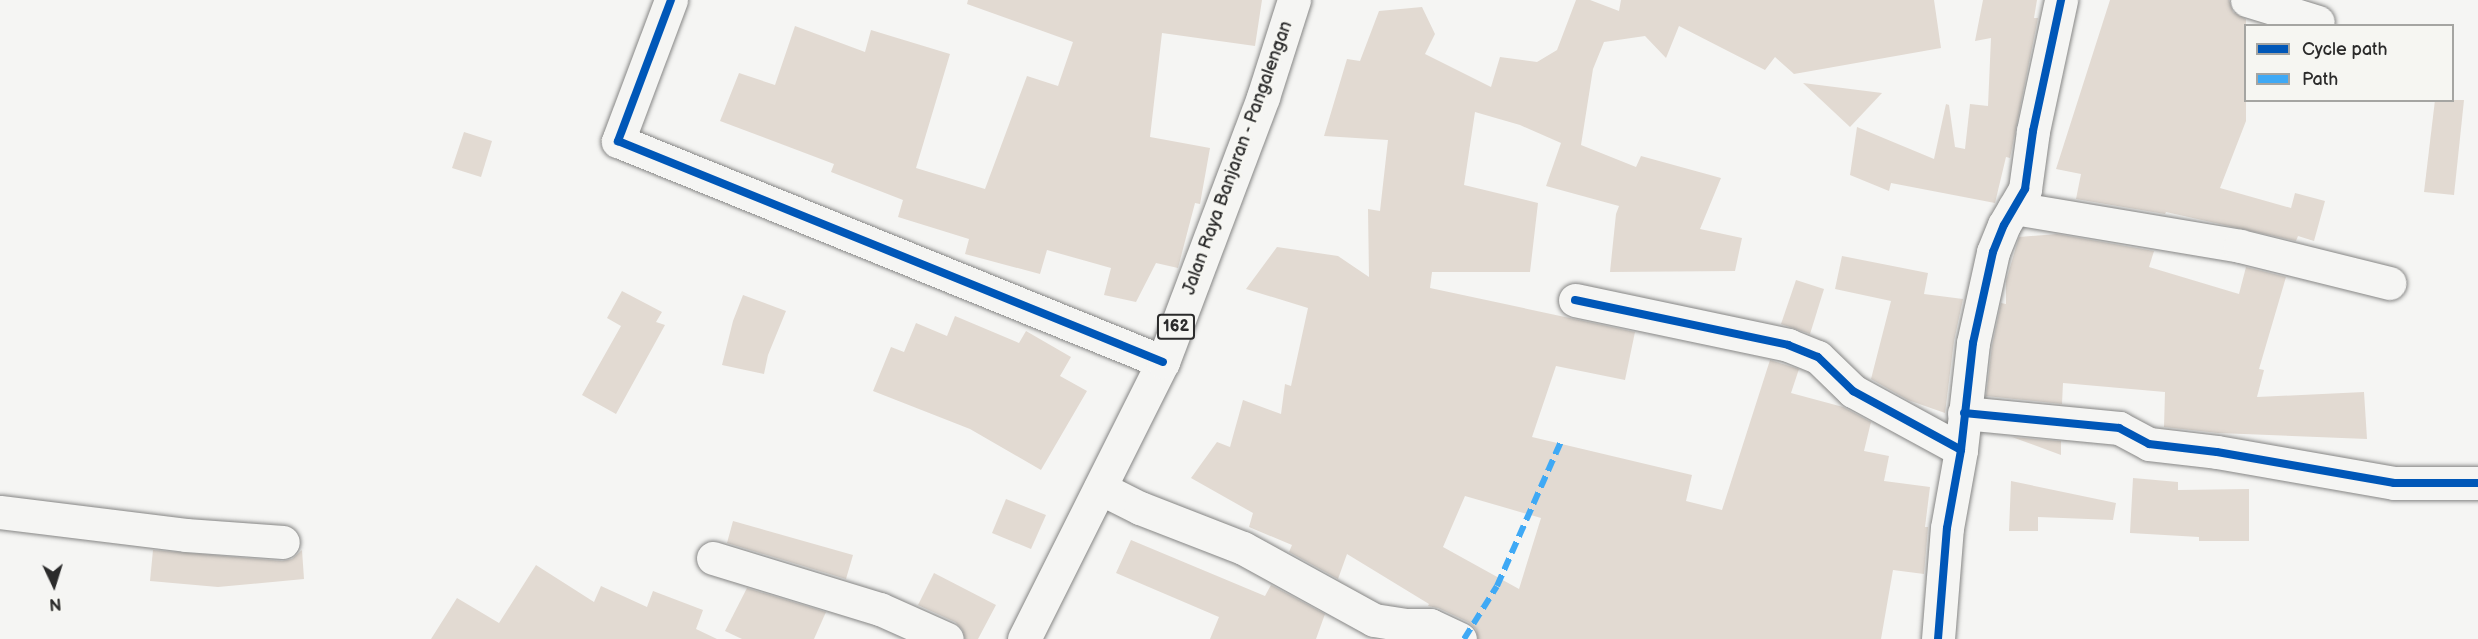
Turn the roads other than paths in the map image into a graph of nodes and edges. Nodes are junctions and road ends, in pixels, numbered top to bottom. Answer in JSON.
{"nodes":[{"id":1,"x":671,"y":0,"type":"edge"},
{"id":2,"x":1294,"y":0,"type":"edge"},
{"id":3,"x":2061,"y":0,"type":"edge"},
{"id":4,"x":2247,"y":0,"type":"edge"},
{"id":5,"x":2318,"y":22,"type":"dead end"},
{"id":6,"x":2014,"y":208,"type":"junction"},
{"id":7,"x":2390,"y":283,"type":"dead end"},
{"id":8,"x":1575,"y":300,"type":"dead end"},
{"id":9,"x":1163,"y":362,"type":"junction"},
{"id":10,"x":1964,"y":413,"type":"junction"},
{"id":11,"x":1961,"y":450,"type":"junction"},
{"id":12,"x":2478,"y":483,"type":"edge"},
{"id":13,"x":1100,"y":489,"type":"junction"},
{"id":14,"x":0,"y":512,"type":"edge"},
{"id":15,"x":283,"y":543,"type":"dead end"},
{"id":16,"x":713,"y":558,"type":"dead end"},
{"id":17,"x":947,"y":639,"type":"edge"},
{"id":18,"x":1024,"y":639,"type":"edge"},
{"id":19,"x":1460,"y":639,"type":"edge"},
{"id":20,"x":1938,"y":639,"type":"edge"}],
"edges":[{"from":1,"to":9,"type":"street"},
{"from":2,"to":9,"type":"street","name":"Jalan Raya Banjaran - Pangalengan","number":"162"},
{"from":3,"to":6,"type":"street"},
{"from":4,"to":5,"type":"street"},
{"from":6,"to":7,"type":"street"},
{"from":6,"to":10,"type":"street"},
{"from":8,"to":11,"type":"street"},
{"from":9,"to":13,"type":"street","name":"Jalan Raya Banjaran - Pangalengan","number":"162"},
{"from":10,"to":11,"type":"street"},
{"from":10,"to":12,"type":"street"},
{"from":11,"to":20,"type":"street"},
{"from":13,"to":18,"type":"street","name":"Jalan Raya Banjaran - Pangalengan","number":"162"},
{"from":13,"to":19,"type":"street"},
{"from":14,"to":15,"type":"street"},
{"from":16,"to":17,"type":"street"}]}
